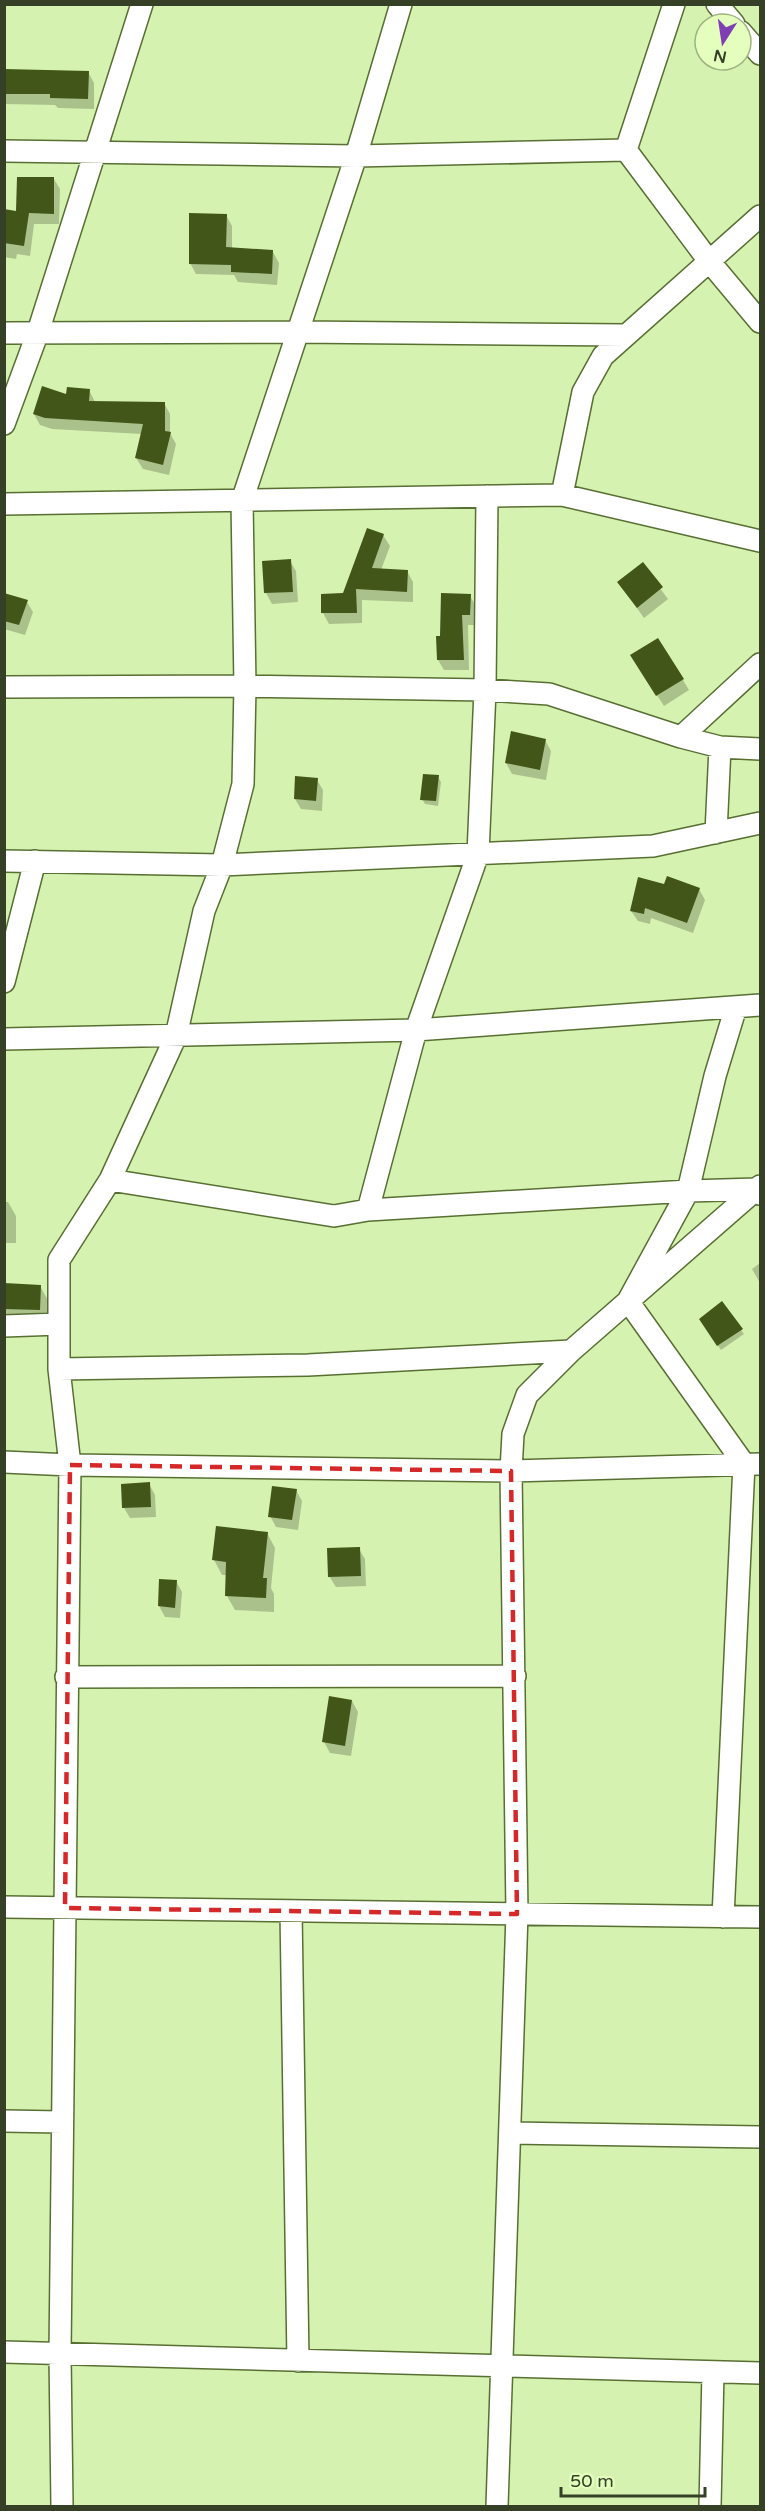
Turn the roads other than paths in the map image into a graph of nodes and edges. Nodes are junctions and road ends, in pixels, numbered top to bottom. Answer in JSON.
{"nodes":[{"id":1,"x":142,"y":4,"type":"edge"},
{"id":2,"x":401,"y":4,"type":"edge"},
{"id":3,"x":674,"y":4,"type":"edge"},
{"id":4,"x":626,"y":150,"type":"junction"},
{"id":5,"x":4,"y":151,"type":"edge"},
{"id":6,"x":94,"y":152,"type":"junction"},
{"id":7,"x":356,"y":156,"type":"junction"},
{"id":8,"x":760,"y":216,"type":"edge"},
{"id":9,"x":709,"y":261,"type":"junction"},
{"id":10,"x":760,"y":322,"type":"edge"},
{"id":11,"x":38,"y":332,"type":"junction"},
{"id":12,"x":298,"y":332,"type":"junction"},
{"id":13,"x":4,"y":333,"type":"edge"},
{"id":14,"x":626,"y":335,"type":"junction"},
{"id":15,"x":4,"y":424,"type":"edge"},
{"id":16,"x":562,"y":495,"type":"junction"},
{"id":17,"x":487,"y":496,"type":"junction"},
{"id":18,"x":242,"y":501,"type":"junction"},
{"id":19,"x":4,"y":504,"type":"edge"},
{"id":20,"x":760,"y":541,"type":"edge"},
{"id":21,"x":760,"y":664,"type":"edge"},
{"id":22,"x":245,"y":686,"type":"junction"},
{"id":23,"x":4,"y":687,"type":"edge"},
{"id":24,"x":485,"y":690,"type":"junction"},
{"id":25,"x":681,"y":737,"type":"junction"},
{"id":26,"x":720,"y":747,"type":"junction"},
{"id":27,"x":760,"y":749,"type":"edge"},
{"id":28,"x":760,"y":823,"type":"edge"},
{"id":29,"x":716,"y":833,"type":"junction"},
{"id":30,"x":478,"y":854,"type":"junction"},
{"id":31,"x":4,"y":861,"type":"edge"},
{"id":32,"x":35,"y":861,"type":"junction"},
{"id":33,"x":222,"y":865,"type":"junction"},
{"id":34,"x":4,"y":982,"type":"edge"},
{"id":35,"x":760,"y":1005,"type":"edge"},
{"id":36,"x":736,"y":1007,"type":"junction"},
{"id":37,"x":416,"y":1030,"type":"junction"},
{"id":38,"x":176,"y":1036,"type":"junction"},
{"id":39,"x":4,"y":1039,"type":"edge"},
{"id":40,"x":110,"y":1180,"type":"junction"},
{"id":41,"x":759,"y":1190,"type":"edge"},
{"id":42,"x":688,"y":1191,"type":"junction"},
{"id":43,"x":368,"y":1210,"type":"junction"},
{"id":44,"x":628,"y":1301,"type":"junction"},
{"id":45,"x":59,"y":1324,"type":"junction"},
{"id":46,"x":4,"y":1326,"type":"edge"},
{"id":47,"x":571,"y":1351,"type":"junction"},
{"id":48,"x":59,"y":1369,"type":"junction"},
{"id":49,"x":4,"y":1462,"type":"edge"},
{"id":50,"x":752,"y":1464,"type":"edge"},
{"id":51,"x":69,"y":1465,"type":"junction"},
{"id":52,"x":512,"y":1471,"type":"junction"},
{"id":53,"x":515,"y":1676,"type":"junction"},
{"id":54,"x":66,"y":1677,"type":"junction"},
{"id":55,"x":4,"y":1908,"type":"edge"},
{"id":56,"x":65,"y":1908,"type":"junction"},
{"id":57,"x":291,"y":1911,"type":"junction"},
{"id":58,"x":517,"y":1914,"type":"junction"},
{"id":59,"x":723,"y":1917,"type":"junction"},
{"id":60,"x":760,"y":1917,"type":"edge"},
{"id":61,"x":4,"y":2121,"type":"edge"},
{"id":62,"x":62,"y":2122,"type":"junction"},
{"id":63,"x":510,"y":2133,"type":"junction"},
{"id":64,"x":760,"y":2137,"type":"edge"},
{"id":65,"x":4,"y":2352,"type":"edge"},
{"id":66,"x":60,"y":2354,"type":"junction"},
{"id":67,"x":298,"y":2361,"type":"junction"},
{"id":68,"x":502,"y":2366,"type":"junction"},
{"id":69,"x":713,"y":2372,"type":"junction"},
{"id":70,"x":760,"y":2373,"type":"edge"},
{"id":71,"x":62,"y":2506,"type":"edge"},
{"id":72,"x":497,"y":2506,"type":"edge"},
{"id":73,"x":710,"y":2506,"type":"edge"}],
"edges":[{"from":1,"to":6,"type":"street"},
{"from":2,"to":7,"type":"street"},
{"from":3,"to":4,"type":"street"},
{"from":4,"to":7,"type":"street"},
{"from":4,"to":9,"type":"street"},
{"from":5,"to":6,"type":"street"},
{"from":6,"to":7,"type":"street"},
{"from":6,"to":11,"type":"street"},
{"from":7,"to":12,"type":"street"},
{"from":8,"to":9,"type":"street"},
{"from":9,"to":10,"type":"street"},
{"from":9,"to":14,"type":"street"},
{"from":11,"to":12,"type":"street"},
{"from":11,"to":13,"type":"street"},
{"from":11,"to":15,"type":"street"},
{"from":12,"to":14,"type":"street"},
{"from":12,"to":18,"type":"street"},
{"from":14,"to":16,"type":"street"},
{"from":16,"to":17,"type":"street"},
{"from":16,"to":20,"type":"street"},
{"from":17,"to":18,"type":"street"},
{"from":17,"to":24,"type":"street"},
{"from":18,"to":19,"type":"street"},
{"from":18,"to":22,"type":"street"},
{"from":21,"to":25,"type":"street"},
{"from":22,"to":23,"type":"street"},
{"from":22,"to":24,"type":"street"},
{"from":22,"to":33,"type":"street"},
{"from":24,"to":25,"type":"street"},
{"from":24,"to":30,"type":"street"},
{"from":25,"to":26,"type":"street"},
{"from":26,"to":27,"type":"street"},
{"from":26,"to":29,"type":"street"},
{"from":28,"to":29,"type":"street"},
{"from":29,"to":30,"type":"street"},
{"from":30,"to":33,"type":"street"},
{"from":30,"to":37,"type":"street"},
{"from":31,"to":32,"type":"street"},
{"from":32,"to":33,"type":"street"},
{"from":32,"to":34,"type":"street"},
{"from":33,"to":38,"type":"street"},
{"from":35,"to":36,"type":"street"},
{"from":36,"to":37,"type":"street"},
{"from":36,"to":42,"type":"street"},
{"from":37,"to":38,"type":"street"},
{"from":37,"to":43,"type":"street"},
{"from":38,"to":39,"type":"street"},
{"from":38,"to":40,"type":"street"},
{"from":40,"to":43,"type":"street"},
{"from":40,"to":45,"type":"street"},
{"from":41,"to":42,"type":"street"},
{"from":41,"to":44,"type":"street"},
{"from":42,"to":43,"type":"street"},
{"from":42,"to":44,"type":"street"},
{"from":44,"to":47,"type":"street"},
{"from":44,"to":50,"type":"street"},
{"from":45,"to":46,"type":"street"},
{"from":45,"to":48,"type":"street"},
{"from":47,"to":48,"type":"street"},
{"from":47,"to":52,"type":"street"},
{"from":48,"to":51,"type":"street"},
{"from":49,"to":51,"type":"street"},
{"from":50,"to":52,"type":"street"},
{"from":50,"to":59,"type":"street"},
{"from":51,"to":52,"type":"street"},
{"from":51,"to":54,"type":"street"},
{"from":52,"to":53,"type":"street"},
{"from":53,"to":54,"type":"street"},
{"from":53,"to":58,"type":"street"},
{"from":54,"to":56,"type":"street"},
{"from":55,"to":56,"type":"street"},
{"from":56,"to":57,"type":"street"},
{"from":56,"to":62,"type":"street"},
{"from":57,"to":58,"type":"street"},
{"from":57,"to":67,"type":"street"},
{"from":58,"to":59,"type":"street"},
{"from":58,"to":63,"type":"street"},
{"from":59,"to":60,"type":"street"},
{"from":61,"to":62,"type":"street"},
{"from":62,"to":66,"type":"street"},
{"from":63,"to":64,"type":"street"},
{"from":63,"to":68,"type":"street"},
{"from":65,"to":66,"type":"street"},
{"from":66,"to":67,"type":"street"},
{"from":66,"to":71,"type":"street"},
{"from":67,"to":68,"type":"street"},
{"from":68,"to":69,"type":"street"},
{"from":68,"to":72,"type":"street"},
{"from":69,"to":70,"type":"street"},
{"from":69,"to":73,"type":"street"}]}
